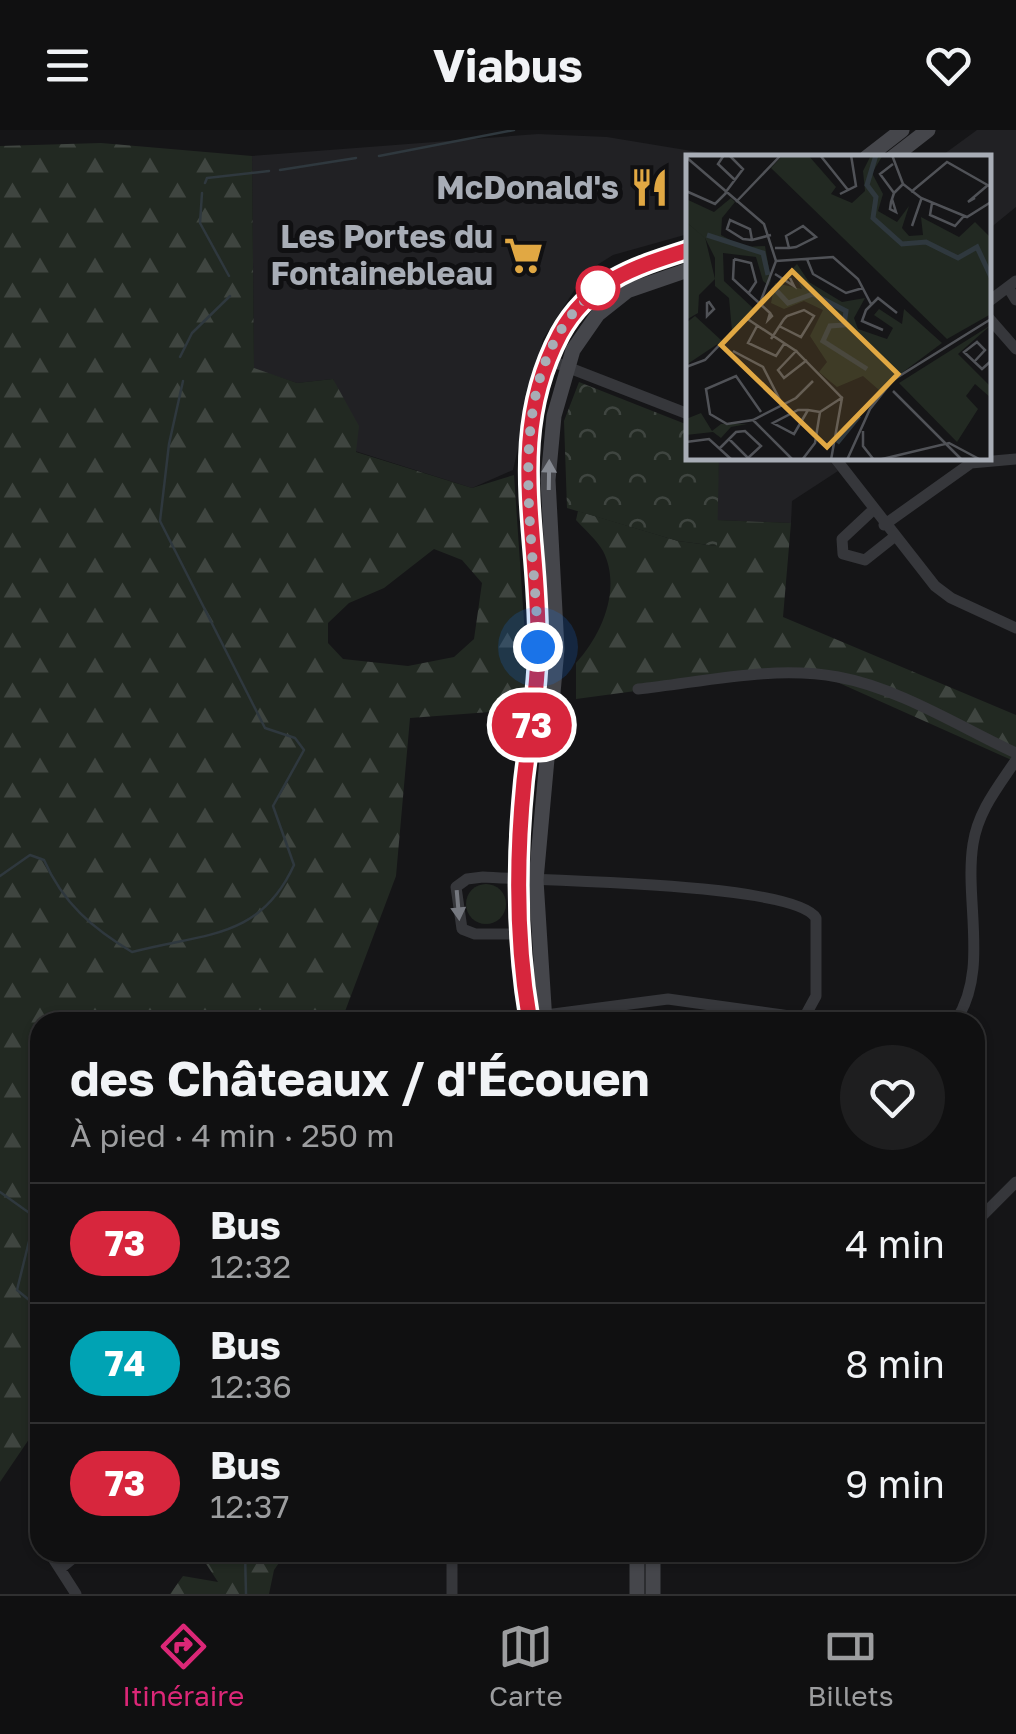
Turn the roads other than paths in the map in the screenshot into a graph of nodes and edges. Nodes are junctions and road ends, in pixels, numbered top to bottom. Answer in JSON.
{"nodes":[{"id":1,"x":902,"y":130,"type":"edge"},
{"id":2,"x":928,"y":130,"type":"edge"},
{"id":3,"x":887,"y":154,"type":"edge"},
{"id":4,"x":686,"y":251,"type":"edge"},
{"id":5,"x":686,"y":271,"type":"edge"},
{"id":6,"x":1012,"y":284,"type":"edge"},
{"id":7,"x":1016,"y":300,"type":"edge"},
{"id":8,"x":991,"y":320,"type":"edge"},
{"id":9,"x":1016,"y":349,"type":"edge"},
{"id":10,"x":549,"y":360,"type":"junction"},
{"id":11,"x":567,"y":366,"type":"junction"},
{"id":12,"x":686,"y":413,"type":"edge"},
{"id":13,"x":1016,"y":459,"type":"edge"},
{"id":14,"x":836,"y":460,"type":"edge"},
{"id":15,"x":873,"y":510,"type":"junction"},
{"id":16,"x":884,"y":525,"type":"junction"},
{"id":17,"x":894,"y":537,"type":"junction"},
{"id":18,"x":1016,"y":628,"type":"edge"},
{"id":19,"x":638,"y":688,"type":"dead end"},
{"id":20,"x":1016,"y":753,"type":"edge"},
{"id":21,"x":1016,"y":760,"type":"edge"},
{"id":22,"x":518,"y":879,"type":"junction"},
{"id":23,"x":536,"y":880,"type":"junction"},
{"id":24,"x":520,"y":934,"type":"junction"},
{"id":25,"x":536,"y":1012,"type":"edge"},
{"id":26,"x":537,"y":1012,"type":"edge"},
{"id":27,"x":583,"y":1012,"type":"edge"},
{"id":28,"x":761,"y":1012,"type":"edge"},
{"id":29,"x":807,"y":1012,"type":"edge"},
{"id":30,"x":960,"y":1012,"type":"edge"},
{"id":31,"x":1016,"y":1182,"type":"edge"},
{"id":32,"x":985,"y":1213,"type":"edge"},
{"id":33,"x":57,"y":1562,"type":"edge"},
{"id":34,"x":68,"y":1562,"type":"edge"},
{"id":35,"x":452,"y":1562,"type":"edge"},
{"id":36,"x":637,"y":1562,"type":"edge"},
{"id":37,"x":653,"y":1562,"type":"edge"},
{"id":38,"x":61,"y":1568,"type":"junction"},
{"id":39,"x":76,"y":1594,"type":"edge"},
{"id":40,"x":452,"y":1594,"type":"edge"},
{"id":41,"x":637,"y":1594,"type":"edge"},
{"id":42,"x":653,"y":1594,"type":"edge"}],
"edges":[{"from":1,"to":3,"type":"street"},
{"from":2,"to":3,"type":"street"},
{"from":4,"to":10,"type":"street"},
{"from":5,"to":11,"type":"street"},
{"from":6,"to":7,"type":"street"},
{"from":8,"to":9,"type":"street"},
{"from":10,"to":11,"type":"street"},
{"from":10,"to":22,"type":"street"},
{"from":11,"to":12,"type":"street"},
{"from":23,"to":11,"type":"street","one_way":true},
{"from":13,"to":16,"type":"street"},
{"from":14,"to":15,"type":"street"},
{"from":15,"to":16,"type":"street"},
{"from":15,"to":17,"type":"street"},
{"from":16,"to":17,"type":"street"},
{"from":17,"to":18,"type":"street"},
{"from":19,"to":20,"type":"street"},
{"from":21,"to":30,"type":"street"},
{"from":22,"to":23,"type":"street"},
{"from":22,"to":24,"type":"street"},
{"from":22,"to":24,"type":"street","one_way":true},
{"from":23,"to":26,"type":"street"},
{"from":23,"to":29,"type":"street"},
{"from":24,"to":25,"type":"street"},
{"from":27,"to":28,"type":"street"},
{"from":31,"to":32,"type":"street"},
{"from":33,"to":38,"type":"street"},
{"from":34,"to":38,"type":"street"},
{"from":35,"to":40,"type":"street"},
{"from":36,"to":41,"type":"street"},
{"from":37,"to":42,"type":"street"},
{"from":38,"to":39,"type":"street"}]}
